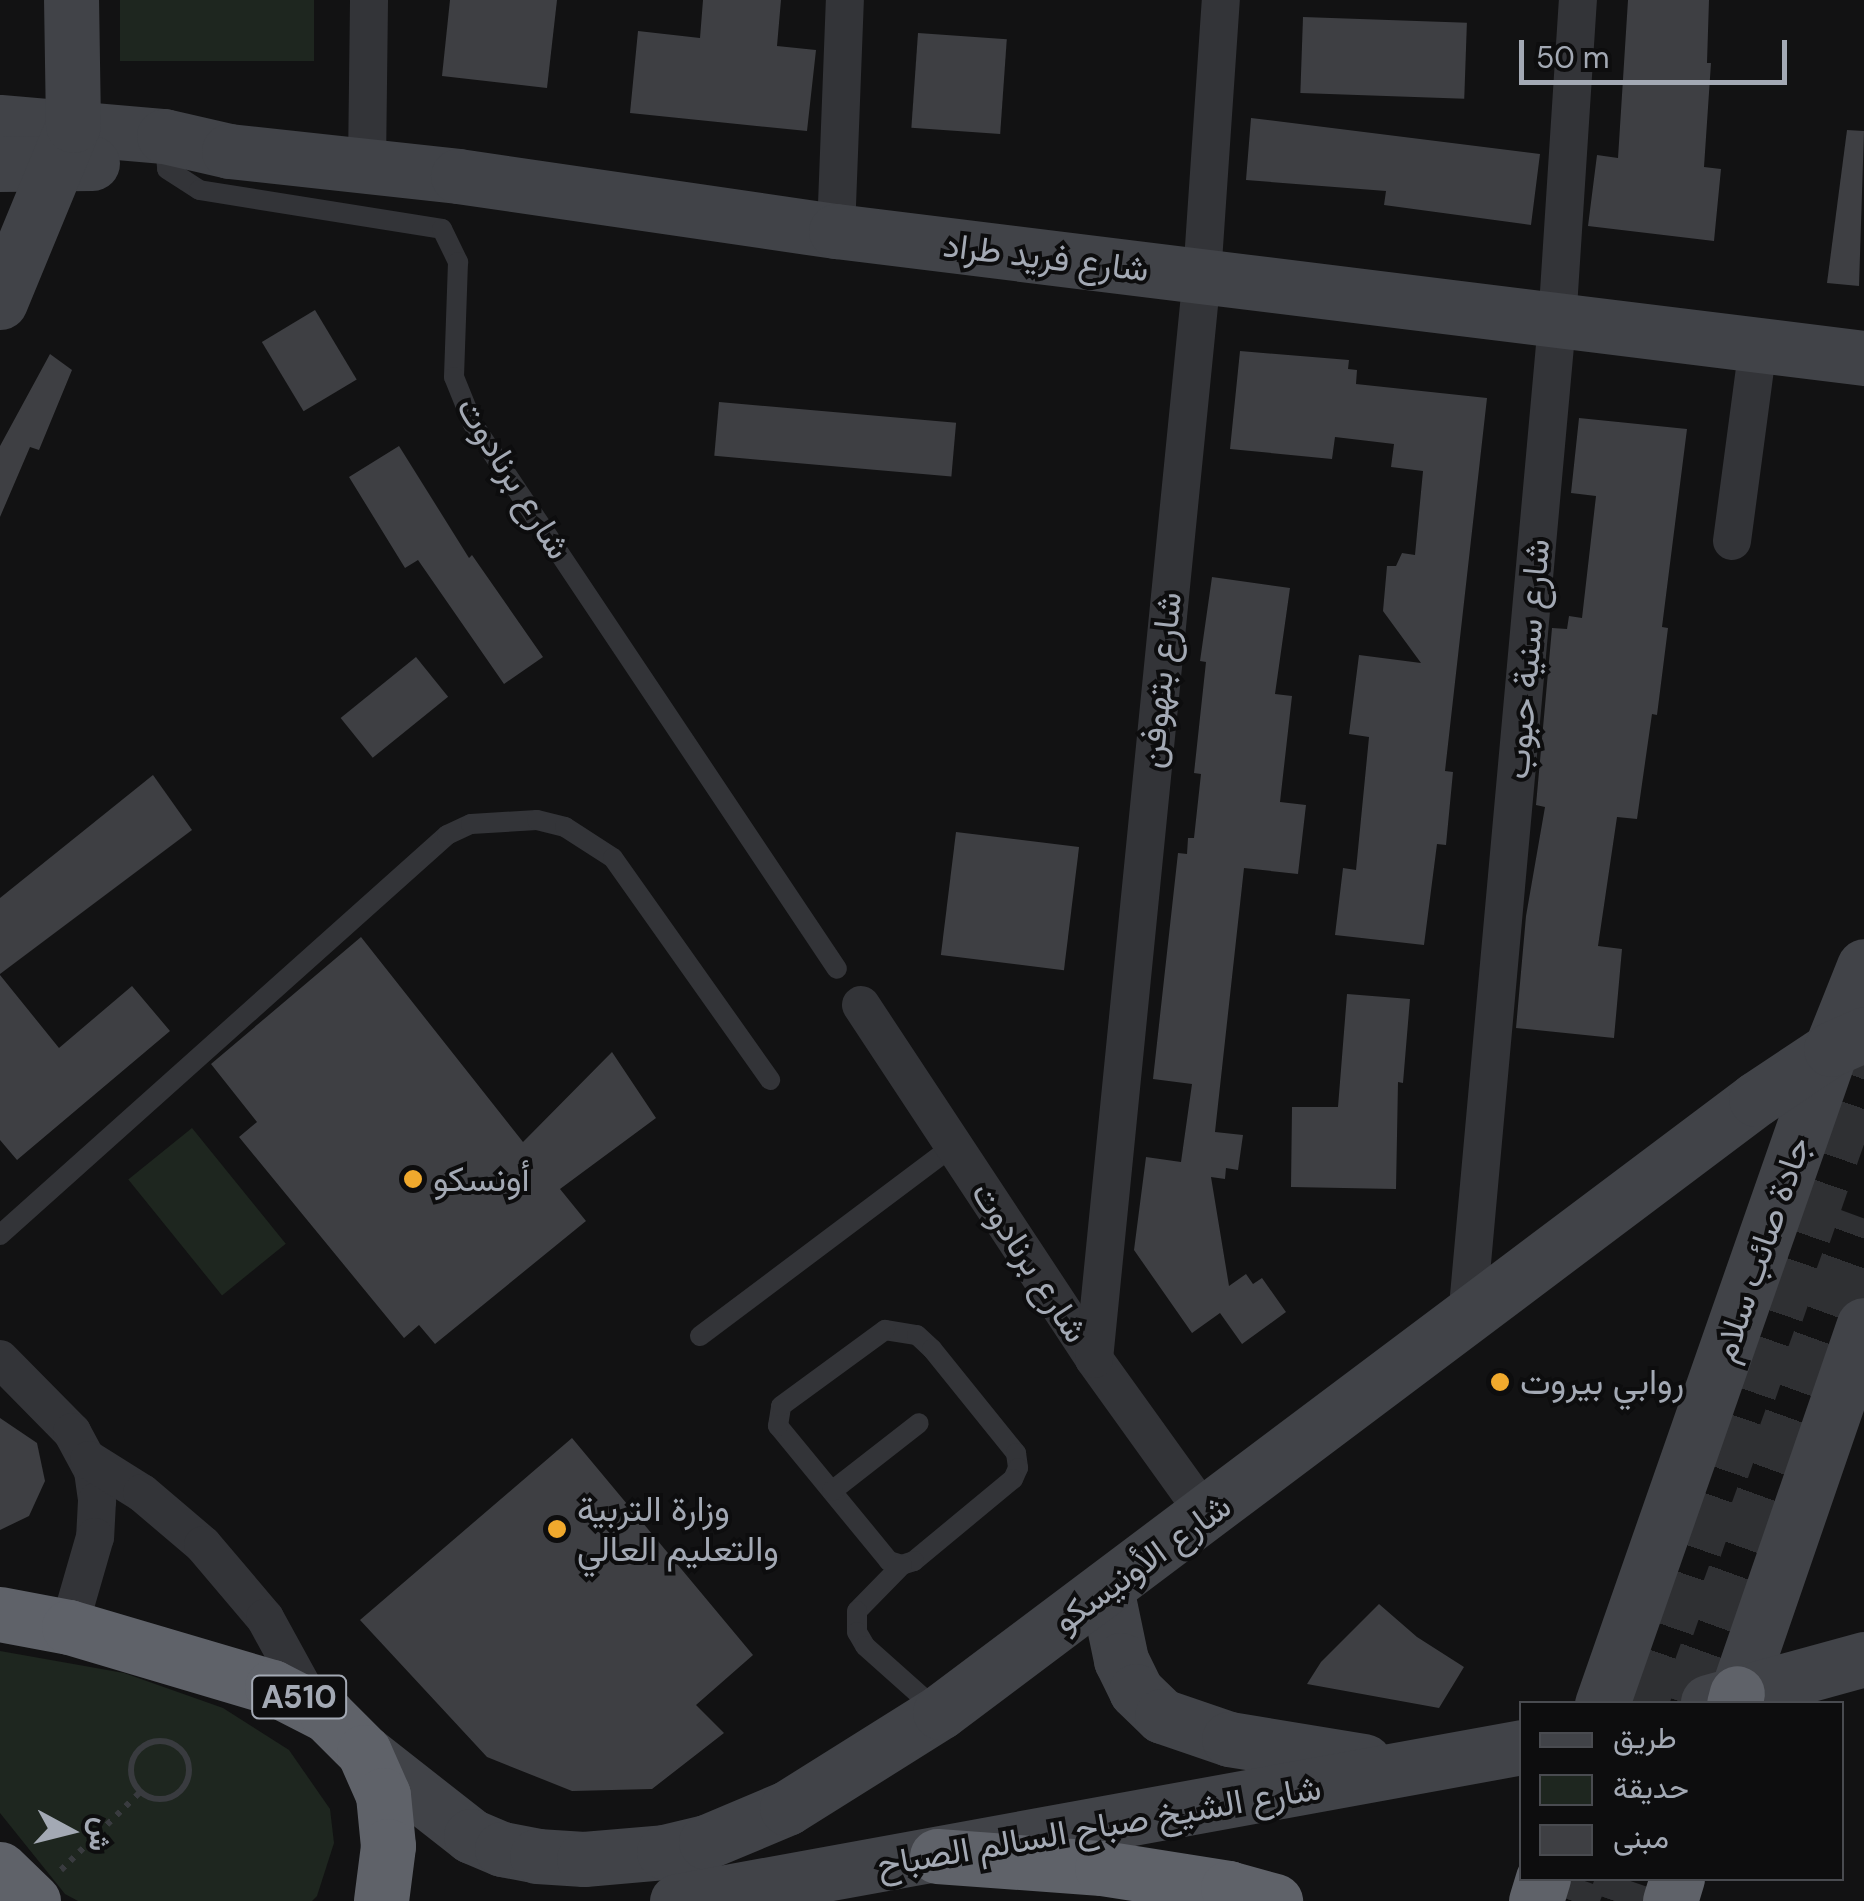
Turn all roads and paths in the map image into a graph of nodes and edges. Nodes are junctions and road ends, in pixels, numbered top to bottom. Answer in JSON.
{"nodes":[{"id":1,"x":369,"y":0,"type":"edge"},
{"id":2,"x":845,"y":0,"type":"edge"},
{"id":3,"x":1221,"y":0,"type":"edge"},
{"id":4,"x":1578,"y":0,"type":"edge"},
{"id":5,"x":70,"y":21,"type":"edge"},
{"id":6,"x":33,"y":144,"type":"edge"},
{"id":7,"x":164,"y":148,"type":"junction"},
{"id":8,"x":367,"y":165,"type":"junction"},
{"id":9,"x":0,"y":215,"type":"edge"},
{"id":10,"x":836,"y":232,"type":"junction"},
{"id":11,"x":1202,"y":276,"type":"junction"},
{"id":12,"x":0,"y":302,"type":"edge"},
{"id":13,"x":1558,"y":323,"type":"junction"},
{"id":14,"x":1758,"y":346,"type":"junction"},
{"id":15,"x":1864,"y":358,"type":"edge"},
{"id":16,"x":1732,"y":541,"type":"dead end"},
{"id":17,"x":1864,"y":966,"type":"edge"},
{"id":18,"x":837,"y":969,"type":"dead end"},
{"id":19,"x":861,"y":1004,"type":"dead end"},
{"id":20,"x":1847,"y":1042,"type":"edge"},
{"id":21,"x":770,"y":1080,"type":"dead end"},
{"id":22,"x":954,"y":1146,"type":"junction"},
{"id":23,"x":0,"y":1235,"type":"edge"},
{"id":24,"x":1467,"y":1318,"type":"junction"},
{"id":25,"x":1864,"y":1325,"type":"edge"},
{"id":26,"x":700,"y":1336,"type":"dead end"},
{"id":27,"x":1094,"y":1359,"type":"junction"},
{"id":28,"x":4,"y":1362,"type":"edge"},
{"id":29,"x":919,"y":1423,"type":"dead end"},
{"id":30,"x":89,"y":1460,"type":"junction"},
{"id":31,"x":832,"y":1492,"type":"junction"},
{"id":32,"x":1207,"y":1516,"type":"junction"},
{"id":33,"x":902,"y":1566,"type":"junction"},
{"id":34,"x":1106,"y":1588,"type":"junction"},
{"id":35,"x":0,"y":1614,"type":"edge"},
{"id":36,"x":69,"y":1626,"type":"junction"},
{"id":37,"x":1864,"y":1659,"type":"edge"},
{"id":38,"x":1724,"y":1700,"type":"edge"},
{"id":39,"x":1603,"y":1701,"type":"edge"},
{"id":40,"x":312,"y":1704,"type":"junction"},
{"id":41,"x":940,"y":1712,"type":"junction"},
{"id":42,"x":1519,"y":1748,"type":"edge"},
{"id":43,"x":364,"y":1752,"type":"junction"},
{"id":44,"x":1421,"y":1767,"type":"junction"},
{"id":45,"x":140,"y":1792,"type":"junction"},
{"id":46,"x":937,"y":1856,"type":"junction"},
{"id":47,"x":1154,"y":1889,"type":"edge"},
{"id":48,"x":22,"y":1890,"type":"edge"},
{"id":49,"x":381,"y":1901,"type":"edge"},
{"id":50,"x":677,"y":1901,"type":"edge"},
{"id":51,"x":1275,"y":1901,"type":"edge"}],
"edges":[{"from":1,"to":8,"type":"street"},
{"from":2,"to":10,"type":"street"},
{"from":3,"to":11,"type":"street","name":"شارع بتهوفن"},
{"from":4,"to":13,"type":"street","name":"شارع سنية حبوب"},
{"from":5,"to":6,"type":"street"},
{"from":6,"to":7,"type":"street","name":"شارع فريد طراد"},
{"from":6,"to":9,"type":"street"},
{"from":6,"to":12,"type":"street"},
{"from":7,"to":8,"type":"street","name":"شارع فريد طراد"},
{"from":7,"to":18,"type":"lane","name":"شارع برنادوت"},
{"from":8,"to":10,"type":"street","name":"شارع فريد طراد"},
{"from":10,"to":11,"type":"street","name":"شارع فريد طراد"},
{"from":11,"to":13,"type":"street","name":"شارع فريد طراد"},
{"from":11,"to":27,"type":"street","name":"شارع بتهوفن"},
{"from":13,"to":14,"type":"street","name":"شارع فريد طراد"},
{"from":13,"to":24,"type":"street","name":"شارع سنية حبوب"},
{"from":14,"to":15,"type":"street","name":"شارع فريد طراد"},
{"from":14,"to":16,"type":"street"},
{"from":17,"to":20,"type":"street","name":"جادة صائب سلام"},
{"from":19,"to":22,"type":"street","name":"شارع برنادوت"},
{"from":20,"to":24,"type":"street","name":"شارع الأونيسكو"},
{"from":20,"to":39,"type":"street","name":"جادة صائب سلام"},
{"from":21,"to":23,"type":"lane"},
{"from":22,"to":26,"type":"lane"},
{"from":22,"to":27,"type":"street","name":"شارع برنادوت"},
{"from":24,"to":32,"type":"street","name":"شارع الأونيسكو"},
{"from":25,"to":38,"type":"street"},
{"from":27,"to":32,"type":"street","name":"شارع برنادوت"},
{"from":28,"to":30,"type":"street"},
{"from":29,"to":31,"type":"lane"},
{"from":30,"to":36,"type":"street"},
{"from":30,"to":40,"type":"street"},
{"from":31,"to":33,"type":"lane"},
{"from":31,"to":33,"type":"lane"},
{"from":32,"to":34,"type":"street","name":"شارع الأونيسكو"},
{"from":33,"to":41,"type":"lane"},
{"from":34,"to":41,"type":"street","name":"شارع الأونيسكو"},
{"from":34,"to":44,"type":"street"},
{"from":35,"to":36,"type":"highway","number":"A510"},
{"from":36,"to":40,"type":"highway","number":"A510"},
{"from":37,"to":38,"type":"street"},
{"from":40,"to":43,"type":"highway","number":"A510"},
{"from":41,"to":43,"type":"street","name":"شارع الأونيسكو"},
{"from":42,"to":44,"type":"street","name":"شارع الشيخ صباح السالم الصباح"},
{"from":43,"to":49,"type":"highway","number":"A510"},
{"from":44,"to":46,"type":"street","name":"شارع الشيخ صباح السالم الصباح"},
{"from":45,"to":45,"type":"path"},
{"from":45,"to":48,"type":"path"},
{"from":46,"to":47,"type":"highway"},
{"from":46,"to":50,"type":"street","name":"شارع الشيخ صباح السالم الصباح"},
{"from":47,"to":51,"type":"highway"}]}
